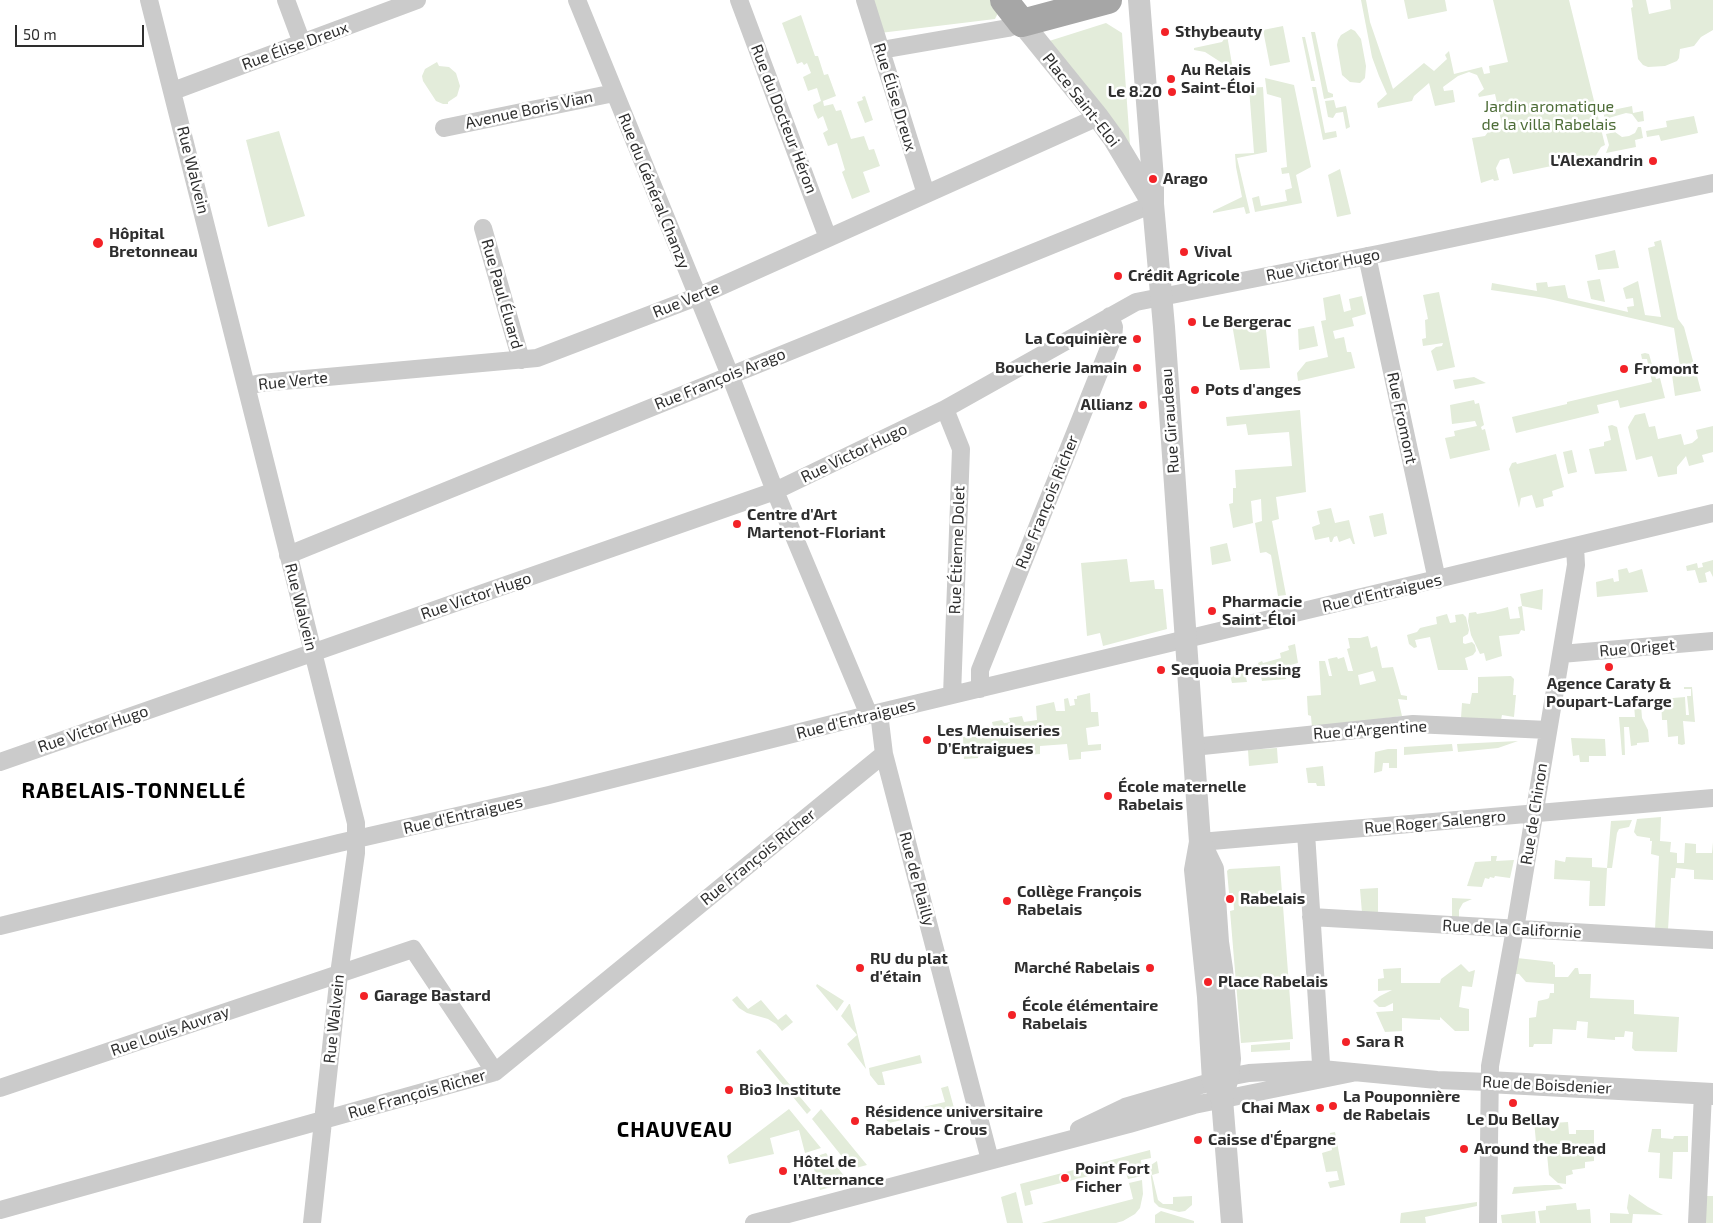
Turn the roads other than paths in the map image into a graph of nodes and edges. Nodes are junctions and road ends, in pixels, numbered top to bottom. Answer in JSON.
{"nodes":[{"id":1,"x":150,"y":0,"type":"edge"},
{"id":2,"x":286,"y":0,"type":"edge"},
{"id":3,"x":417,"y":0,"type":"edge"},
{"id":4,"x":577,"y":0,"type":"edge"},
{"id":5,"x":739,"y":0,"type":"edge"},
{"id":6,"x":865,"y":0,"type":"edge"},
{"id":7,"x":1004,"y":0,"type":"edge"},
{"id":8,"x":1108,"y":0,"type":"edge"},
{"id":9,"x":1139,"y":0,"type":"edge"},
{"id":10,"x":1022,"y":24,"type":"junction"},
{"id":11,"x":302,"y":43,"type":"junction"},
{"id":12,"x":881,"y":50,"type":"junction"},
{"id":13,"x":173,"y":91,"type":"junction"},
{"id":14,"x":614,"y":93,"type":"junction"},
{"id":15,"x":1098,"y":117,"type":"junction"},
{"id":16,"x":444,"y":128,"type":"dead end"},
{"id":17,"x":1713,"y":183,"type":"edge"},
{"id":18,"x":926,"y":194,"type":"junction"},
{"id":19,"x":1153,"y":204,"type":"junction"},
{"id":20,"x":484,"y":228,"type":"dead end"},
{"id":21,"x":828,"y":238,"type":"junction"},
{"id":22,"x":1367,"y":256,"type":"junction"},
{"id":23,"x":698,"y":296,"type":"junction"},
{"id":24,"x":1162,"y":297,"type":"junction"},
{"id":25,"x":1110,"y":316,"type":"junction"},
{"id":26,"x":521,"y":360,"type":"junction"},
{"id":27,"x":730,"y":375,"type":"junction"},
{"id":28,"x":247,"y":386,"type":"junction"},
{"id":29,"x":945,"y":408,"type":"junction"},
{"id":30,"x":775,"y":491,"type":"junction"},
{"id":31,"x":1713,"y":513,"type":"edge"},
{"id":32,"x":1575,"y":546,"type":"junction"},
{"id":33,"x":288,"y":555,"type":"junction"},
{"id":34,"x":1437,"y":580,"type":"junction"},
{"id":35,"x":1186,"y":639,"type":"junction"},
{"id":36,"x":1713,"y":641,"type":"edge"},
{"id":37,"x":312,"y":652,"type":"junction"},
{"id":38,"x":1561,"y":654,"type":"junction"},
{"id":39,"x":980,"y":689,"type":"junction"},
{"id":40,"x":952,"y":695,"type":"junction"},
{"id":41,"x":874,"y":714,"type":"junction"},
{"id":42,"x":1548,"y":730,"type":"junction"},
{"id":43,"x":1193,"y":747,"type":"junction"},
{"id":44,"x":884,"y":754,"type":"junction"},
{"id":45,"x":0,"y":762,"type":"edge"},
{"id":46,"x":1713,"y":798,"type":"edge"},
{"id":47,"x":1534,"y":814,"type":"junction"},
{"id":48,"x":1306,"y":833,"type":"junction"},
{"id":49,"x":356,"y":840,"type":"junction"},
{"id":50,"x":1200,"y":842,"type":"junction"},
{"id":51,"x":1312,"y":917,"type":"junction"},
{"id":52,"x":0,"y":926,"type":"edge"},
{"id":53,"x":1515,"y":929,"type":"junction"},
{"id":54,"x":1713,"y":940,"type":"edge"},
{"id":55,"x":339,"y":974,"type":"junction"},
{"id":56,"x":495,"y":1072,"type":"junction"},
{"id":57,"x":1322,"y":1074,"type":"junction"},
{"id":58,"x":1488,"y":1082,"type":"junction"},
{"id":59,"x":1221,"y":1086,"type":"junction"},
{"id":60,"x":0,"y":1088,"type":"edge"},
{"id":61,"x":1708,"y":1093,"type":"edge"},
{"id":62,"x":323,"y":1120,"type":"junction"},
{"id":63,"x":990,"y":1160,"type":"junction"},
{"id":64,"x":0,"y":1210,"type":"edge"},
{"id":65,"x":312,"y":1223,"type":"edge"},
{"id":66,"x":754,"y":1223,"type":"edge"},
{"id":67,"x":1232,"y":1223,"type":"edge"},
{"id":68,"x":1488,"y":1223,"type":"edge"},
{"id":69,"x":1697,"y":1223,"type":"edge"}],
"edges":[{"from":1,"to":13,"type":"street","name":"Rue Walvein"},
{"from":2,"to":11,"type":"street"},
{"from":3,"to":11,"type":"street","name":"Rue Élise Dreux"},
{"from":4,"to":14,"type":"street","name":"Rue du Général Chanzy"},
{"from":5,"to":21,"type":"street","name":"Rue du Docteur Héron"},
{"from":6,"to":12,"type":"street","name":"Rue Élise Dreux"},
{"from":7,"to":10,"type":"main road","name":"Place Saint-Eloi"},
{"from":8,"to":10,"type":"main road"},
{"from":9,"to":19,"type":"street","name":"Rue Giraudeau"},
{"from":10,"to":12,"type":"street"},
{"from":10,"to":15,"type":"street","name":"Place Saint-Eloi"},
{"from":11,"to":13,"type":"street","name":"Rue Élise Dreux"},
{"from":12,"to":18,"type":"street","name":"Rue Élise Dreux"},
{"from":13,"to":28,"type":"street","name":"Rue Walvein"},
{"from":14,"to":16,"type":"street","name":"Avenue Boris Vian"},
{"from":14,"to":23,"type":"street","name":"Rue du Général Chanzy"},
{"from":15,"to":18,"type":"street","name":"Rue Verte"},
{"from":15,"to":19,"type":"street","name":"Place Saint-Eloi"},
{"from":17,"to":22,"type":"street","name":"Rue Victor Hugo"},
{"from":18,"to":21,"type":"street","name":"Rue Verte"},
{"from":19,"to":24,"type":"street","name":"Rue Giraudeau"},
{"from":19,"to":27,"type":"street","name":"Rue François Arago"},
{"from":20,"to":26,"type":"street","name":"Rue Paul Éluard"},
{"from":21,"to":23,"type":"street","name":"Rue Verte"},
{"from":22,"to":24,"type":"street","name":"Rue Victor Hugo"},
{"from":22,"to":34,"type":"street","name":"Rue Fromont"},
{"from":23,"to":26,"type":"street","name":"Rue Verte"},
{"from":23,"to":27,"type":"street","name":"Rue du Général Chanzy"},
{"from":24,"to":25,"type":"street","name":"Rue Victor Hugo"},
{"from":24,"to":35,"type":"street","name":"Rue Giraudeau"},
{"from":25,"to":29,"type":"street","name":"Rue Victor Hugo"},
{"from":25,"to":39,"type":"street","name":"Rue François Richer"},
{"from":26,"to":28,"type":"street","name":"Rue Verte"},
{"from":27,"to":30,"type":"street","name":"Rue du Général Chanzy"},
{"from":27,"to":33,"type":"street","name":"Rue François Arago"},
{"from":28,"to":33,"type":"street","name":"Rue Walvein"},
{"from":29,"to":30,"type":"street","name":"Rue Victor Hugo"},
{"from":29,"to":40,"type":"street","name":"Rue Étienne Dolet"},
{"from":30,"to":37,"type":"street","name":"Rue Victor Hugo"},
{"from":30,"to":41,"type":"street","name":"Rue du Général Chanzy"},
{"from":31,"to":32,"type":"street","name":"Rue d'Entraigues"},
{"from":32,"to":34,"type":"street","name":"Rue d'Entraigues"},
{"from":32,"to":38,"type":"street","name":"Rue de Chinon"},
{"from":33,"to":37,"type":"street","name":"Rue Walvein"},
{"from":34,"to":35,"type":"street","name":"Rue d'Entraigues"},
{"from":35,"to":39,"type":"street","name":"Rue d'Entraigues"},
{"from":35,"to":43,"type":"street","name":"Rue Giraudeau"},
{"from":36,"to":38,"type":"street","name":"Rue Origet"},
{"from":37,"to":45,"type":"street","name":"Rue Victor Hugo"},
{"from":37,"to":49,"type":"street","name":"Rue Walvein"},
{"from":38,"to":42,"type":"street","name":"Rue de Chinon"},
{"from":39,"to":40,"type":"street","name":"Rue d'Entraigues"},
{"from":40,"to":41,"type":"street","name":"Rue d'Entraigues"},
{"from":41,"to":44,"type":"street","name":"Rue de Plailly"},
{"from":41,"to":49,"type":"street","name":"Rue d'Entraigues"},
{"from":42,"to":43,"type":"street","name":"Rue d'Argentine"},
{"from":42,"to":47,"type":"street","name":"Rue de Chinon"},
{"from":43,"to":50,"type":"street","name":"Rue Giraudeau"},
{"from":44,"to":56,"type":"street","name":"Rue François Richer"},
{"from":44,"to":63,"type":"street","name":"Rue de Plailly"},
{"from":46,"to":47,"type":"street","name":"Rue Roger Salengro"},
{"from":47,"to":48,"type":"street","name":"Rue Roger Salengro"},
{"from":47,"to":53,"type":"street","name":"Rue de Chinon"},
{"from":48,"to":50,"type":"street"},
{"from":48,"to":51,"type":"street"},
{"from":49,"to":52,"type":"street","name":"Rue d'Entraigues"},
{"from":49,"to":55,"type":"street","name":"Rue Walvein"},
{"from":50,"to":59,"type":"street","name":"Rue Giraudeau"},
{"from":51,"to":53,"type":"street","name":"Rue de la Californie"},
{"from":51,"to":57,"type":"street"},
{"from":53,"to":54,"type":"street","name":"Rue de la Californie"},
{"from":53,"to":58,"type":"street","name":"Rue de Chinon"},
{"from":55,"to":56,"type":"street","name":"Rue Louis Auvray"},
{"from":55,"to":60,"type":"street","name":"Rue Louis Auvray"},
{"from":55,"to":62,"type":"street","name":"Rue Walvein"},
{"from":56,"to":62,"type":"street","name":"Rue François Richer"},
{"from":57,"to":58,"type":"street","name":"Rue de Boisdenier"},
{"from":57,"to":59,"type":"street"},
{"from":58,"to":61,"type":"street","name":"Rue de Boisdenier"},
{"from":58,"to":68,"type":"street","name":"Rue de Chinon"},
{"from":59,"to":63,"type":"street"},
{"from":59,"to":67,"type":"street","name":"Rue Giraudeau"},
{"from":61,"to":69,"type":"street"},
{"from":62,"to":64,"type":"street","name":"Rue François Richer"},
{"from":62,"to":65,"type":"street","name":"Rue Walvein"},
{"from":63,"to":66,"type":"street"}]}
